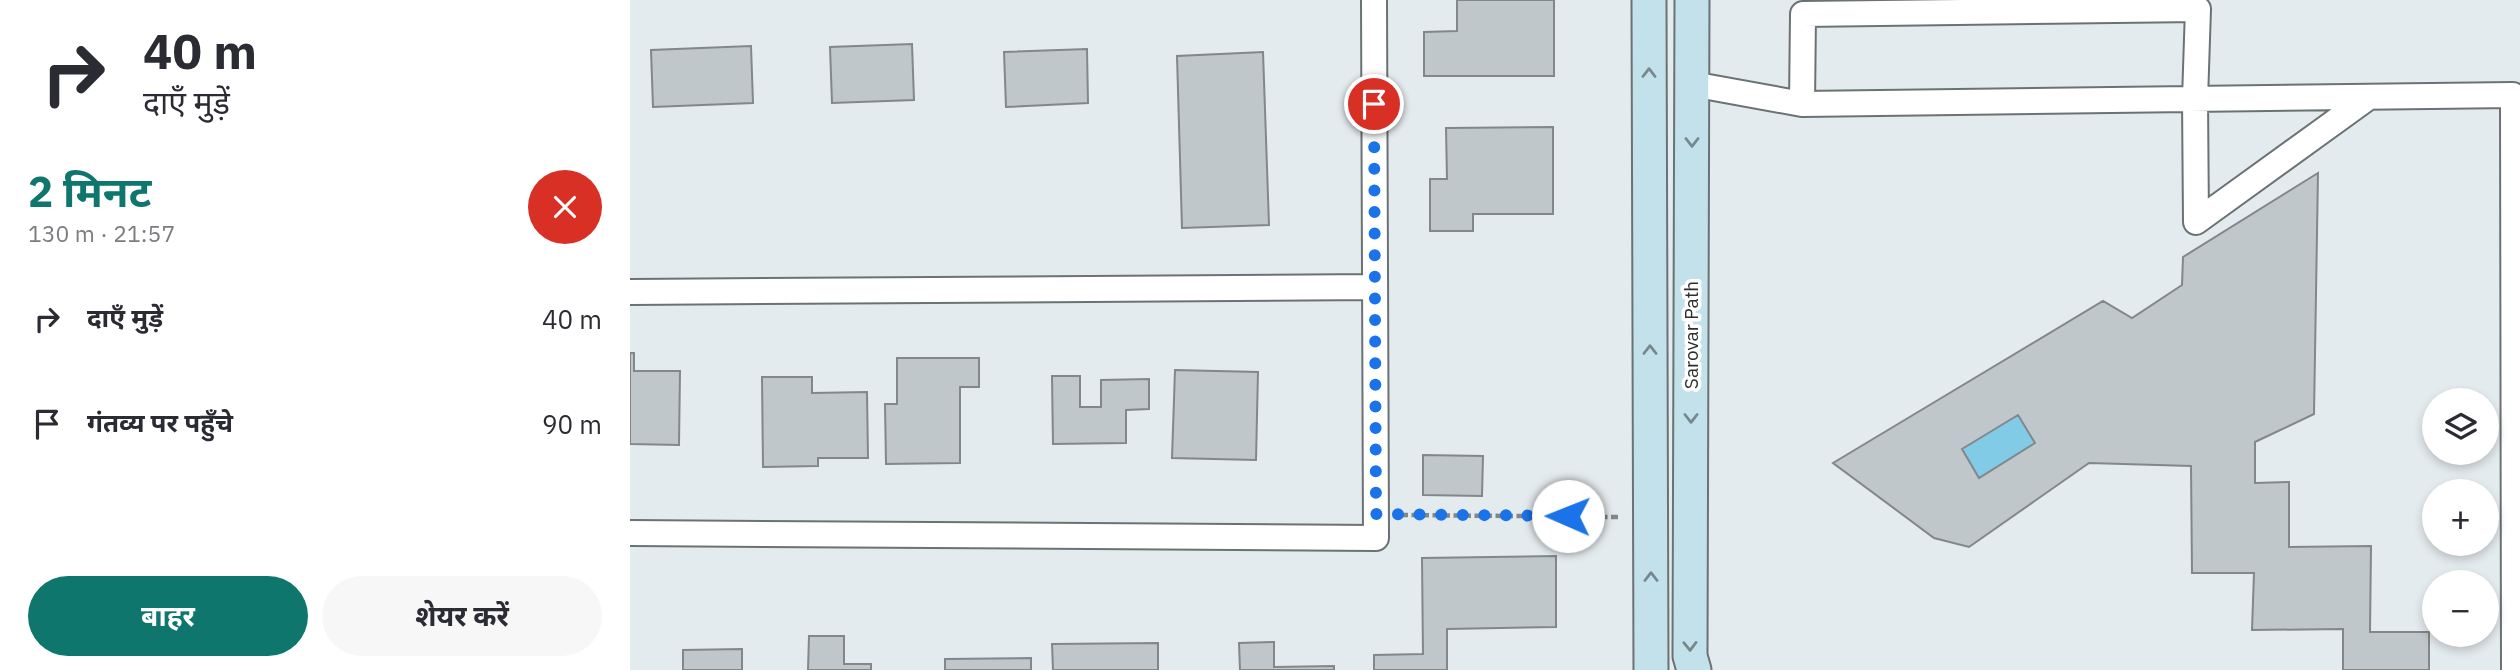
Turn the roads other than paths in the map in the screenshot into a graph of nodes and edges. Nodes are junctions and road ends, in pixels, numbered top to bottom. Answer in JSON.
{"nodes":[{"id":1,"x":1374,"y":0,"type":"edge"},
{"id":2,"x":1649,"y":0,"type":"edge"},
{"id":3,"x":1692,"y":0,"type":"edge"},
{"id":4,"x":1964,"y":6,"type":"edge"},
{"id":5,"x":1692,"y":84,"type":"junction"},
{"id":6,"x":2369,"y":97,"type":"junction"},
{"id":7,"x":2195,"y":99,"type":"junction"},
{"id":8,"x":1802,"y":104,"type":"junction"},
{"id":9,"x":1375,"y":287,"type":"junction"},
{"id":10,"x":630,"y":292,"type":"edge"},
{"id":11,"x":630,"y":533,"type":"edge"},
{"id":12,"x":1651,"y":670,"type":"edge"},
{"id":13,"x":1695,"y":670,"type":"edge"},
{"id":14,"x":2514,"y":670,"type":"edge"}],
"edges":[{"from":1,"to":9,"type":"street"},
{"from":12,"to":2,"type":"main road","one_way":true},
{"from":3,"to":5,"type":"main road","name":"Sarovar Path"},
{"from":4,"to":7,"type":"street"},
{"from":4,"to":8,"type":"street"},
{"from":5,"to":8,"type":"street"},
{"from":5,"to":13,"type":"main road","name":"Sarovar Path","one_way":true},
{"from":6,"to":7,"type":"street"},
{"from":6,"to":7,"type":"street"},
{"from":6,"to":14,"type":"street"},
{"from":7,"to":8,"type":"street"},
{"from":9,"to":10,"type":"street"},
{"from":9,"to":11,"type":"street"}]}
